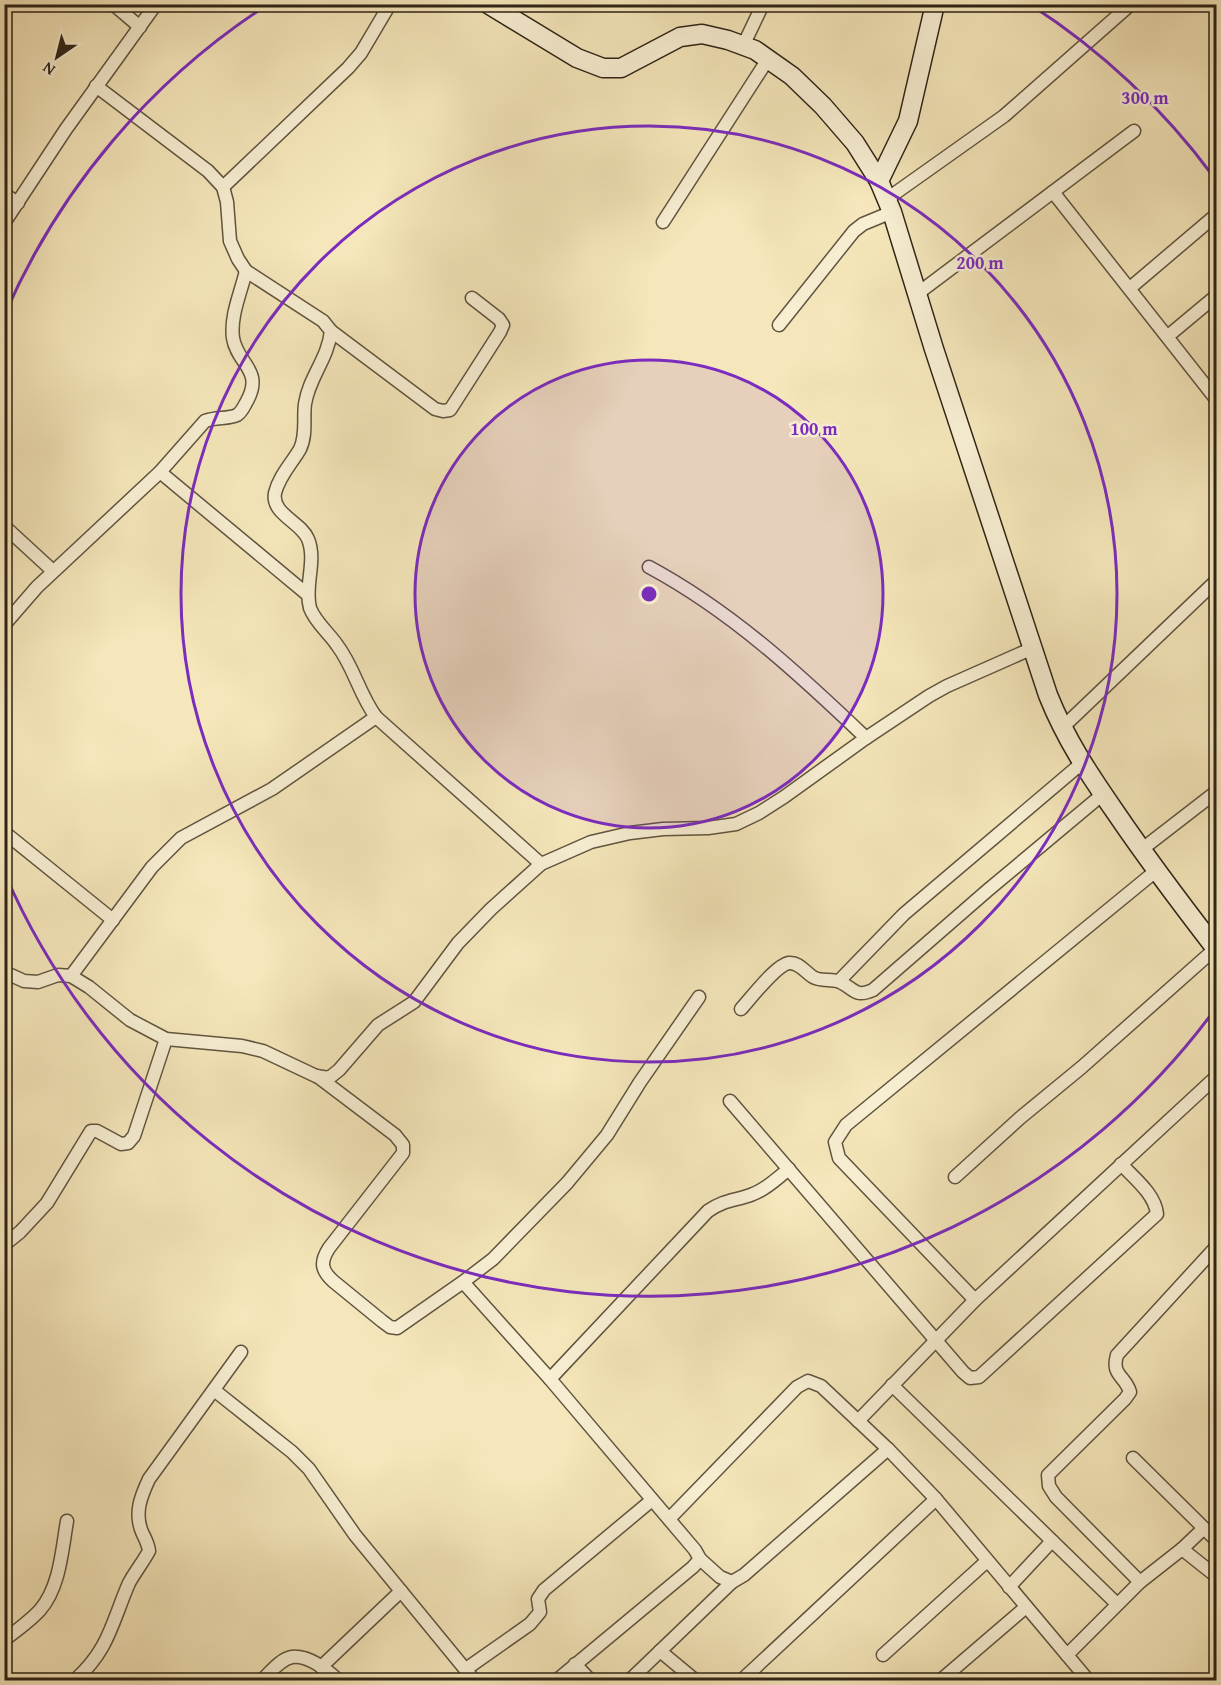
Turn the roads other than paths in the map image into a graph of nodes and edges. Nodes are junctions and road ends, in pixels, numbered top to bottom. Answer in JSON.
{"nodes":[{"id":1,"x":113,"y":4,"type":"edge"},
{"id":2,"x":156,"y":4,"type":"edge"},
{"id":3,"x":390,"y":4,"type":"edge"},
{"id":4,"x":488,"y":4,"type":"edge"},
{"id":5,"x":763,"y":4,"type":"edge"},
{"id":6,"x":935,"y":4,"type":"edge"},
{"id":7,"x":1131,"y":4,"type":"edge"},
{"id":8,"x":140,"y":27,"type":"junction"},
{"id":9,"x":743,"y":46,"type":"junction"},
{"id":10,"x":768,"y":59,"type":"junction"},
{"id":11,"x":96,"y":86,"type":"junction"},
{"id":12,"x":1134,"y":131,"type":"dead end"},
{"id":13,"x":879,"y":181,"type":"junction"},
{"id":14,"x":223,"y":187,"type":"junction"},
{"id":15,"x":1053,"y":192,"type":"junction"},
{"id":16,"x":4,"y":194,"type":"edge"},
{"id":17,"x":18,"y":204,"type":"junction"},
{"id":18,"x":889,"y":206,"type":"junction"},
{"id":19,"x":1216,"y":215,"type":"edge"},
{"id":20,"x":663,"y":222,"type":"dead end"},
{"id":21,"x":4,"y":223,"type":"edge"},
{"id":22,"x":246,"y":271,"type":"junction"},
{"id":23,"x":1130,"y":288,"type":"junction"},
{"id":24,"x":917,"y":294,"type":"junction"},
{"id":25,"x":1216,"y":296,"type":"edge"},
{"id":26,"x":472,"y":298,"type":"dead end"},
{"id":27,"x":778,"y":325,"type":"dead end"},
{"id":28,"x":331,"y":331,"type":"junction"},
{"id":29,"x":1168,"y":336,"type":"junction"},
{"id":30,"x":1216,"y":399,"type":"edge"},
{"id":31,"x":160,"y":472,"type":"junction"},
{"id":32,"x":4,"y":526,"type":"edge"},
{"id":33,"x":649,"y":567,"type":"dead end"},
{"id":34,"x":53,"y":571,"type":"junction"},
{"id":35,"x":1216,"y":580,"type":"edge"},
{"id":36,"x":308,"y":596,"type":"junction"},
{"id":37,"x":4,"y":626,"type":"edge"},
{"id":38,"x":1033,"y":648,"type":"junction"},
{"id":39,"x":376,"y":717,"type":"junction"},
{"id":40,"x":1062,"y":728,"type":"junction"},
{"id":41,"x":866,"y":738,"type":"junction"},
{"id":42,"x":1083,"y":763,"type":"junction"},
{"id":43,"x":1216,"y":792,"type":"edge"},
{"id":44,"x":1103,"y":794,"type":"junction"},
{"id":45,"x":6,"y":835,"type":"edge"},
{"id":46,"x":1141,"y":850,"type":"junction"},
{"id":47,"x":541,"y":864,"type":"junction"},
{"id":48,"x":1157,"y":870,"type":"junction"},
{"id":49,"x":113,"y":920,"type":"junction"},
{"id":50,"x":1216,"y":949,"type":"edge"},
{"id":51,"x":4,"y":972,"type":"edge"},
{"id":52,"x":71,"y":976,"type":"junction"},
{"id":53,"x":839,"y":981,"type":"junction"},
{"id":54,"x":699,"y":997,"type":"dead end"},
{"id":55,"x":741,"y":1009,"type":"dead end"},
{"id":56,"x":166,"y":1039,"type":"junction"},
{"id":57,"x":316,"y":1076,"type":"junction"},
{"id":58,"x":1216,"y":1077,"type":"edge"},
{"id":59,"x":730,"y":1101,"type":"dead end"},
{"id":60,"x":1121,"y":1164,"type":"junction"},
{"id":61,"x":789,"y":1169,"type":"junction"},
{"id":62,"x":955,"y":1177,"type":"dead end"},
{"id":63,"x":4,"y":1245,"type":"edge"},
{"id":64,"x":1216,"y":1247,"type":"edge"},
{"id":65,"x":463,"y":1282,"type":"junction"},
{"id":66,"x":975,"y":1300,"type":"junction"},
{"id":67,"x":935,"y":1340,"type":"junction"},
{"id":68,"x":242,"y":1352,"type":"dead end"},
{"id":69,"x":550,"y":1379,"type":"junction"},
{"id":70,"x":892,"y":1385,"type":"junction"},
{"id":71,"x":214,"y":1390,"type":"junction"},
{"id":72,"x":858,"y":1421,"type":"junction"},
{"id":73,"x":888,"y":1449,"type":"junction"},
{"id":74,"x":1133,"y":1458,"type":"dead end"},
{"id":75,"x":936,"y":1499,"type":"junction"},
{"id":76,"x":652,"y":1500,"type":"junction"},
{"id":77,"x":669,"y":1519,"type":"junction"},
{"id":78,"x":67,"y":1521,"type":"dead end"},
{"id":79,"x":1203,"y":1529,"type":"junction"},
{"id":80,"x":1216,"y":1540,"type":"edge"},
{"id":81,"x":1052,"y":1541,"type":"junction"},
{"id":82,"x":1182,"y":1549,"type":"junction"},
{"id":83,"x":700,"y":1559,"type":"junction"},
{"id":84,"x":987,"y":1561,"type":"junction"},
{"id":85,"x":1216,"y":1576,"type":"edge"},
{"id":86,"x":732,"y":1582,"type":"junction"},
{"id":87,"x":1140,"y":1582,"type":"junction"},
{"id":88,"x":1009,"y":1587,"type":"junction"},
{"id":89,"x":401,"y":1591,"type":"junction"},
{"id":90,"x":1117,"y":1604,"type":"junction"},
{"id":91,"x":1026,"y":1607,"type":"junction"},
{"id":92,"x":4,"y":1640,"type":"edge"},
{"id":93,"x":660,"y":1651,"type":"junction"},
{"id":94,"x":883,"y":1655,"type":"dead end"},
{"id":95,"x":1067,"y":1655,"type":"junction"},
{"id":96,"x":575,"y":1664,"type":"junction"},
{"id":97,"x":321,"y":1666,"type":"junction"},
{"id":98,"x":466,"y":1669,"type":"junction"},
{"id":99,"x":75,"y":1680,"type":"edge"},
{"id":100,"x":262,"y":1680,"type":"edge"},
{"id":101,"x":338,"y":1680,"type":"edge"},
{"id":102,"x":474,"y":1680,"type":"edge"},
{"id":103,"x":557,"y":1680,"type":"edge"},
{"id":104,"x":590,"y":1680,"type":"edge"},
{"id":105,"x":630,"y":1680,"type":"edge"},
{"id":106,"x":695,"y":1680,"type":"edge"},
{"id":107,"x":742,"y":1680,"type":"edge"},
{"id":108,"x":941,"y":1680,"type":"edge"},
{"id":109,"x":1088,"y":1680,"type":"edge"}],
"edges":[{"from":1,"to":8,"type":"street"},
{"from":2,"to":8,"type":"street"},
{"from":3,"to":14,"type":"street"},
{"from":4,"to":9,"type":"main road"},
{"from":5,"to":9,"type":"street"},
{"from":6,"to":13,"type":"main road"},
{"from":7,"to":18,"type":"street"},
{"from":8,"to":11,"type":"street"},
{"from":9,"to":10,"type":"main road"},
{"from":10,"to":13,"type":"main road"},
{"from":10,"to":20,"type":"street"},
{"from":11,"to":14,"type":"street"},
{"from":11,"to":17,"type":"street"},
{"from":12,"to":15,"type":"street"},
{"from":13,"to":18,"type":"main road"},
{"from":14,"to":22,"type":"street"},
{"from":15,"to":23,"type":"street"},
{"from":15,"to":24,"type":"street"},
{"from":16,"to":17,"type":"street"},
{"from":17,"to":21,"type":"street"},
{"from":18,"to":24,"type":"main road"},
{"from":18,"to":27,"type":"street"},
{"from":19,"to":23,"type":"street"},
{"from":22,"to":28,"type":"street"},
{"from":22,"to":31,"type":"street"},
{"from":23,"to":29,"type":"street"},
{"from":24,"to":38,"type":"main road"},
{"from":25,"to":29,"type":"street"},
{"from":26,"to":28,"type":"street"},
{"from":28,"to":36,"type":"street"},
{"from":29,"to":30,"type":"street"},
{"from":31,"to":34,"type":"street"},
{"from":31,"to":36,"type":"street"},
{"from":32,"to":34,"type":"street"},
{"from":33,"to":41,"type":"street"},
{"from":34,"to":37,"type":"street"},
{"from":35,"to":40,"type":"street"},
{"from":36,"to":39,"type":"street"},
{"from":38,"to":40,"type":"main road"},
{"from":38,"to":41,"type":"street"},
{"from":39,"to":47,"type":"street"},
{"from":39,"to":49,"type":"street"},
{"from":40,"to":42,"type":"main road"},
{"from":41,"to":47,"type":"street"},
{"from":42,"to":44,"type":"main road"},
{"from":42,"to":53,"type":"street"},
{"from":43,"to":46,"type":"street"},
{"from":44,"to":46,"type":"main road"},
{"from":44,"to":53,"type":"street"},
{"from":45,"to":49,"type":"street"},
{"from":46,"to":48,"type":"main road"},
{"from":47,"to":57,"type":"street"},
{"from":48,"to":50,"type":"main road"},
{"from":48,"to":66,"type":"street"},
{"from":49,"to":52,"type":"street"},
{"from":50,"to":62,"type":"street"},
{"from":51,"to":52,"type":"street"},
{"from":52,"to":56,"type":"street"},
{"from":53,"to":55,"type":"street"},
{"from":54,"to":65,"type":"street"},
{"from":56,"to":57,"type":"street"},
{"from":56,"to":63,"type":"street"},
{"from":57,"to":65,"type":"street"},
{"from":58,"to":60,"type":"street"},
{"from":59,"to":61,"type":"street"},
{"from":60,"to":66,"type":"street"},
{"from":60,"to":67,"type":"street"},
{"from":61,"to":67,"type":"street"},
{"from":61,"to":69,"type":"street"},
{"from":64,"to":87,"type":"street"},
{"from":65,"to":69,"type":"street"},
{"from":66,"to":67,"type":"street"},
{"from":67,"to":70,"type":"street"},
{"from":68,"to":71,"type":"street"},
{"from":69,"to":76,"type":"street"},
{"from":70,"to":72,"type":"street"},
{"from":70,"to":81,"type":"street"},
{"from":71,"to":89,"type":"street"},
{"from":71,"to":99,"type":"street"},
{"from":72,"to":73,"type":"street"},
{"from":72,"to":77,"type":"street"},
{"from":73,"to":75,"type":"street"},
{"from":73,"to":86,"type":"street"},
{"from":74,"to":79,"type":"street"},
{"from":75,"to":84,"type":"street"},
{"from":75,"to":107,"type":"street"},
{"from":76,"to":77,"type":"street"},
{"from":76,"to":98,"type":"street"},
{"from":77,"to":83,"type":"street"},
{"from":78,"to":92,"type":"street"},
{"from":79,"to":80,"type":"street"},
{"from":79,"to":82,"type":"street"},
{"from":81,"to":88,"type":"street"},
{"from":81,"to":90,"type":"street"},
{"from":82,"to":85,"type":"street"},
{"from":82,"to":87,"type":"street"},
{"from":83,"to":86,"type":"street"},
{"from":83,"to":96,"type":"street"},
{"from":84,"to":88,"type":"street"},
{"from":84,"to":94,"type":"street"},
{"from":86,"to":93,"type":"street"},
{"from":87,"to":90,"type":"street"},
{"from":88,"to":91,"type":"street"},
{"from":89,"to":97,"type":"street"},
{"from":89,"to":98,"type":"street"},
{"from":90,"to":95,"type":"street"},
{"from":91,"to":95,"type":"street"},
{"from":91,"to":108,"type":"street"},
{"from":93,"to":105,"type":"street"},
{"from":93,"to":106,"type":"street"},
{"from":95,"to":109,"type":"street"},
{"from":96,"to":103,"type":"street"},
{"from":96,"to":104,"type":"street"},
{"from":97,"to":100,"type":"street"},
{"from":97,"to":101,"type":"street"},
{"from":98,"to":102,"type":"street"}]}
